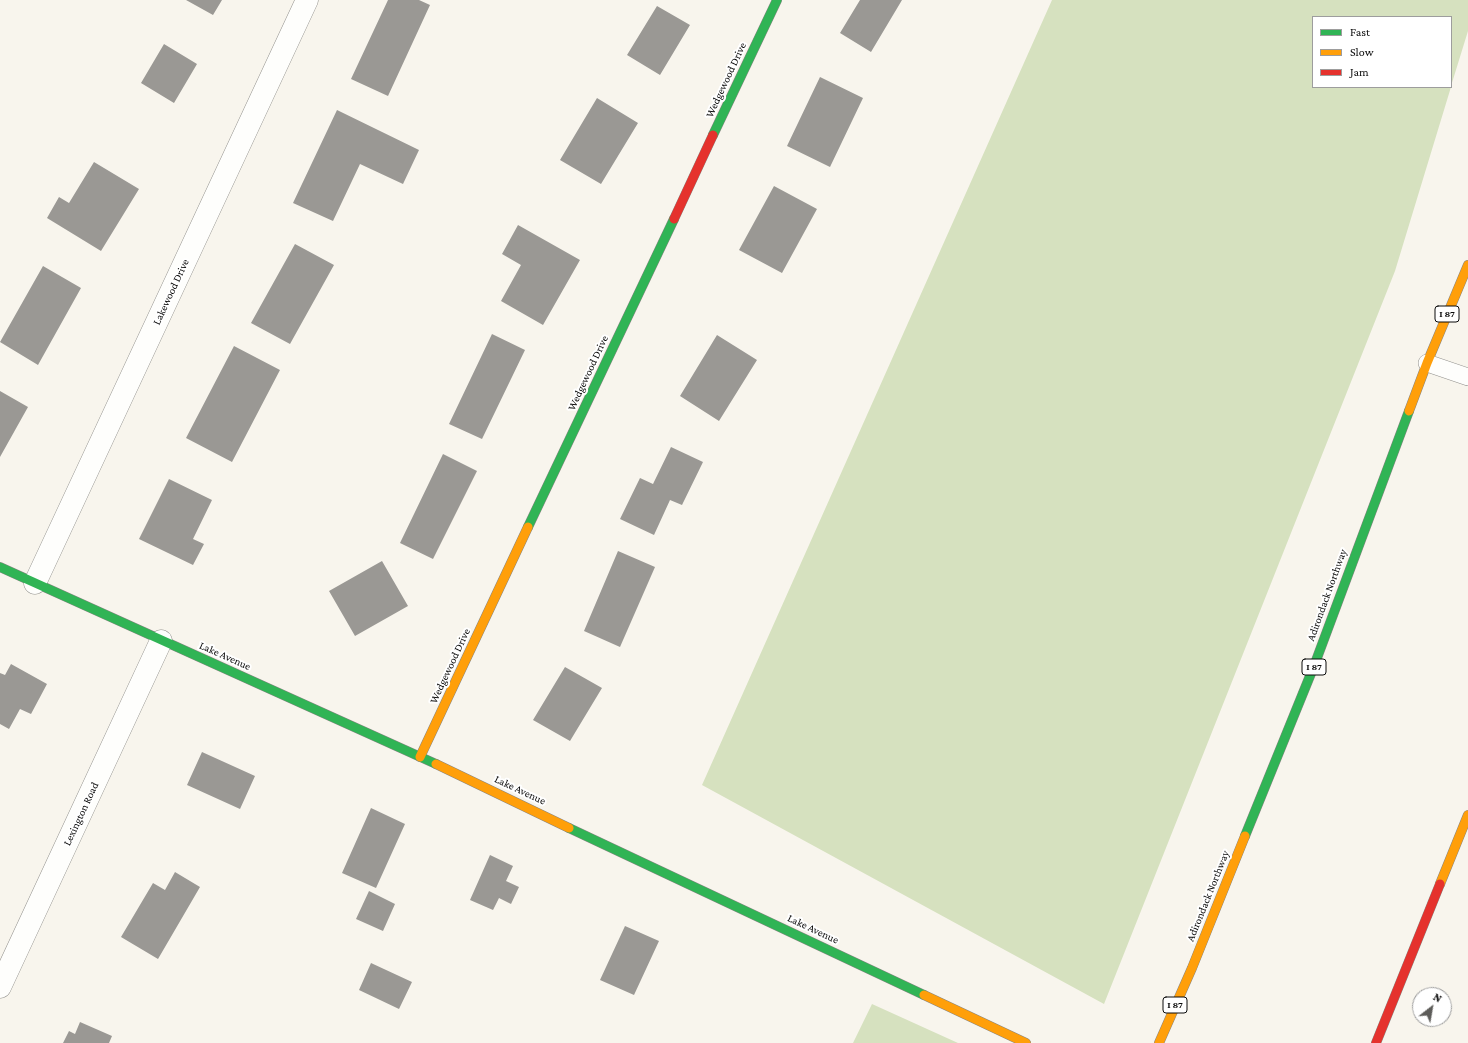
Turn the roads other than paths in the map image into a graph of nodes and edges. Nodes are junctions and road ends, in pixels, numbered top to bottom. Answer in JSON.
{"nodes":[{"id":1,"x":307,"y":0,"type":"edge"},
{"id":2,"x":778,"y":0,"type":"edge"},
{"id":3,"x":1468,"y":265,"type":"edge"},
{"id":4,"x":1427,"y":363,"type":"junction"},
{"id":5,"x":1468,"y":377,"type":"edge"},
{"id":6,"x":0,"y":567,"type":"edge"},
{"id":7,"x":34,"y":583,"type":"junction"},
{"id":8,"x":161,"y":641,"type":"junction"},
{"id":9,"x":420,"y":756,"type":"junction"},
{"id":10,"x":1468,"y":815,"type":"edge"},
{"id":11,"x":0,"y":987,"type":"edge"},
{"id":12,"x":1026,"y":1043,"type":"edge"},
{"id":13,"x":1159,"y":1043,"type":"edge"},
{"id":14,"x":1376,"y":1043,"type":"edge"}],
"edges":[{"from":1,"to":7,"type":"street","name":"Lakewood Drive"},
{"from":2,"to":9,"type":"main road","name":"Wedgewood Drive"},
{"from":3,"to":4,"type":"main road","name":"Adirondack Northway","number":"I 87"},
{"from":4,"to":5,"type":"lane"},
{"from":4,"to":13,"type":"main road","name":"Adirondack Northway","number":"I 87"},
{"from":6,"to":7,"type":"main road","name":"Lake Avenue"},
{"from":7,"to":8,"type":"main road","name":"Lake Avenue"},
{"from":8,"to":9,"type":"main road","name":"Lake Avenue"},
{"from":8,"to":11,"type":"street","name":"Lexington Road"},
{"from":9,"to":12,"type":"main road","name":"Lake Avenue"},
{"from":10,"to":14,"type":"main road"}]}
